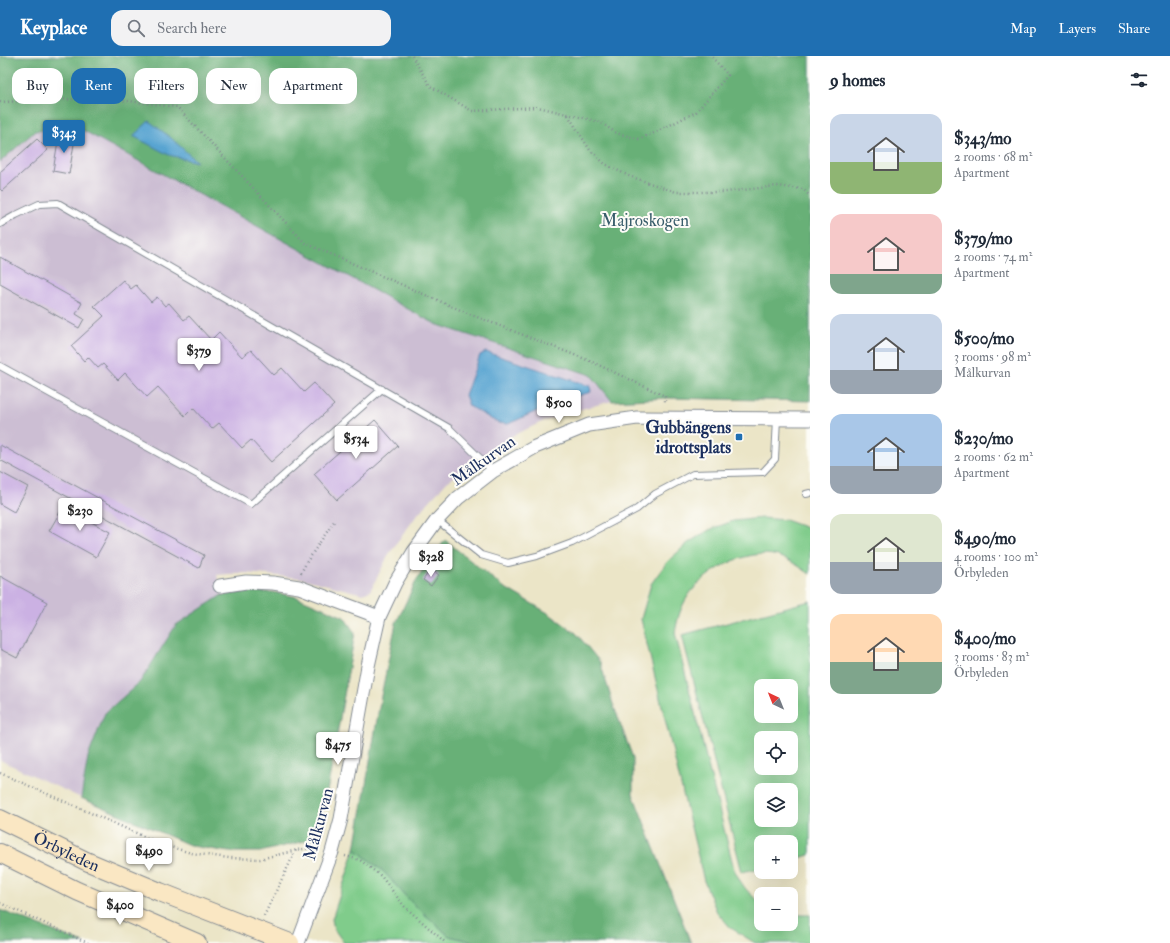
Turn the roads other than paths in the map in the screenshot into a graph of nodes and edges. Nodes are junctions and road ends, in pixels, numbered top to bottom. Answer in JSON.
{"nodes":[{"id":1,"x":0,"y":224,"type":"edge"},
{"id":2,"x":0,"y":366,"type":"edge"},
{"id":3,"x":382,"y":389,"type":"junction"},
{"id":4,"x":777,"y":418,"type":"junction"},
{"id":5,"x":810,"y":419,"type":"edge"},
{"id":6,"x":493,"y":471,"type":"junction"},
{"id":7,"x":437,"y":520,"type":"junction"},
{"id":8,"x":220,"y":586,"type":"dead end"},
{"id":9,"x":379,"y":617,"type":"junction"},
{"id":10,"x":0,"y":819,"type":"edge"},
{"id":11,"x":0,"y":853,"type":"edge"},
{"id":12,"x":196,"y":943,"type":"edge"},
{"id":13,"x":290,"y":943,"type":"edge"},
{"id":14,"x":298,"y":943,"type":"edge"}],
"edges":[{"from":1,"to":3,"type":"lane"},
{"from":2,"to":3,"type":"lane"},
{"from":3,"to":6,"type":"lane"},
{"from":4,"to":5,"type":"street","name":"Målkurvan"},
{"from":4,"to":6,"type":"street","name":"Målkurvan"},
{"from":4,"to":7,"type":"lane"},
{"from":6,"to":7,"type":"street","name":"Målkurvan"},
{"from":7,"to":9,"type":"street","name":"Målkurvan"},
{"from":8,"to":9,"type":"street"},
{"from":9,"to":14,"type":"street","name":"Målkurvan"},
{"from":10,"to":13,"type":"main road","name":"Örbyleden"},
{"from":11,"to":12,"type":"main road","name":"Örbyleden"}]}
